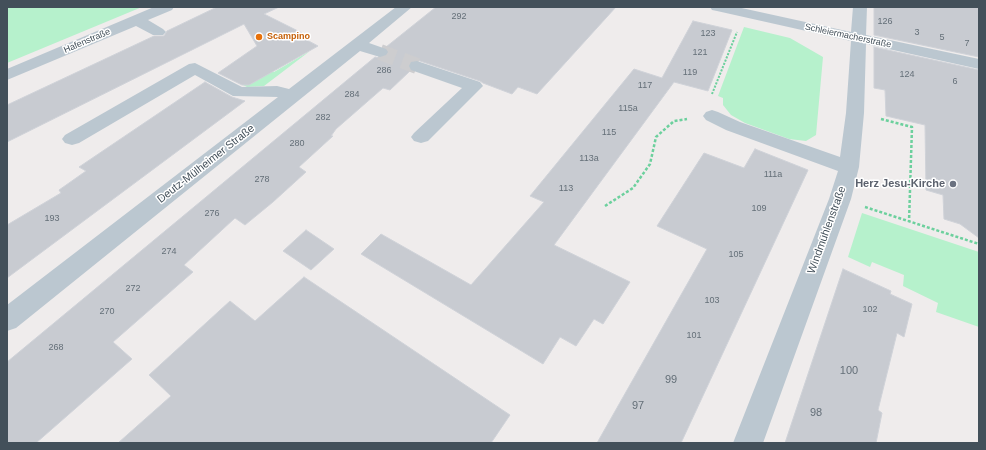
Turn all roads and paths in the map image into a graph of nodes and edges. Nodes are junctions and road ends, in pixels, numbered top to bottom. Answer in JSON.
{"nodes":[{"id":1,"x":167,"y":7,"type":"edge"},
{"id":2,"x":405,"y":7,"type":"edge"},
{"id":3,"x":717,"y":7,"type":"edge"},
{"id":4,"x":860,"y":7,"type":"edge"},
{"id":5,"x":745,"y":13,"type":"junction"},
{"id":6,"x":136,"y":20,"type":"junction"},
{"id":7,"x":158,"y":32,"type":"dead end"},
{"id":8,"x":859,"y":39,"type":"junction"},
{"id":9,"x":357,"y":45,"type":"junction"},
{"id":10,"x":380,"y":52,"type":"tunnel mouth"},
{"id":11,"x":979,"y":64,"type":"edge"},
{"id":12,"x":417,"y":66,"type":"tunnel mouth"},
{"id":13,"x":7,"y":76,"type":"edge"},
{"id":14,"x":712,"y":94,"type":"dead end"},
{"id":15,"x":292,"y":96,"type":"junction"},
{"id":16,"x":855,"y":113,"type":"junction"},
{"id":17,"x":712,"y":116,"type":"joint"},
{"id":18,"x":421,"y":137,"type":"dead end"},
{"id":19,"x":72,"y":139,"type":"dead end"},
{"id":20,"x":849,"y":167,"type":"junction"},
{"id":21,"x":840,"y":199,"type":"junction"},
{"id":22,"x":605,"y":206,"type":"dead end"},
{"id":23,"x":909,"y":222,"type":"junction"},
{"id":24,"x":979,"y":244,"type":"edge"},
{"id":25,"x":7,"y":320,"type":"edge"},
{"id":26,"x":748,"y":443,"type":"edge"}],
"edges":[{"from":1,"to":6,"type":"street","name":"Hafenstraße"},
{"from":2,"to":9,"type":"street","name":"Deutz-Mülheimer Straße"},
{"from":3,"to":5,"type":"street","name":"Schleiermacherstraße"},
{"from":4,"to":8,"type":"street","name":"Windmühlenstraße"},
{"from":5,"to":8,"type":"street","name":"Schleiermacherstraße"},
{"from":5,"to":14,"type":"path"},
{"from":6,"to":7,"type":"street"},
{"from":6,"to":13,"type":"street","name":"Hafenstraße"},
{"from":8,"to":11,"type":"street","name":"Schleiermacherstraße"},
{"from":8,"to":16,"type":"street","name":"Windmühlenstraße"},
{"from":9,"to":10,"type":"street"},
{"from":9,"to":15,"type":"street","name":"Deutz-Mülheimer Straße"},
{"from":12,"to":18,"type":"street"},
{"from":15,"to":19,"type":"street"},
{"from":15,"to":25,"type":"street","name":"Deutz-Mülheimer Straße"},
{"from":16,"to":20,"type":"street","name":"Windmühlenstraße"},
{"from":16,"to":23,"type":"path"},
{"from":17,"to":20,"type":"street"},
{"from":17,"to":22,"type":"path"},
{"from":20,"to":21,"type":"street","name":"Windmühlenstraße"},
{"from":21,"to":23,"type":"path"},
{"from":21,"to":26,"type":"street","name":"Windmühlenstraße"},
{"from":23,"to":24,"type":"path"}]}
